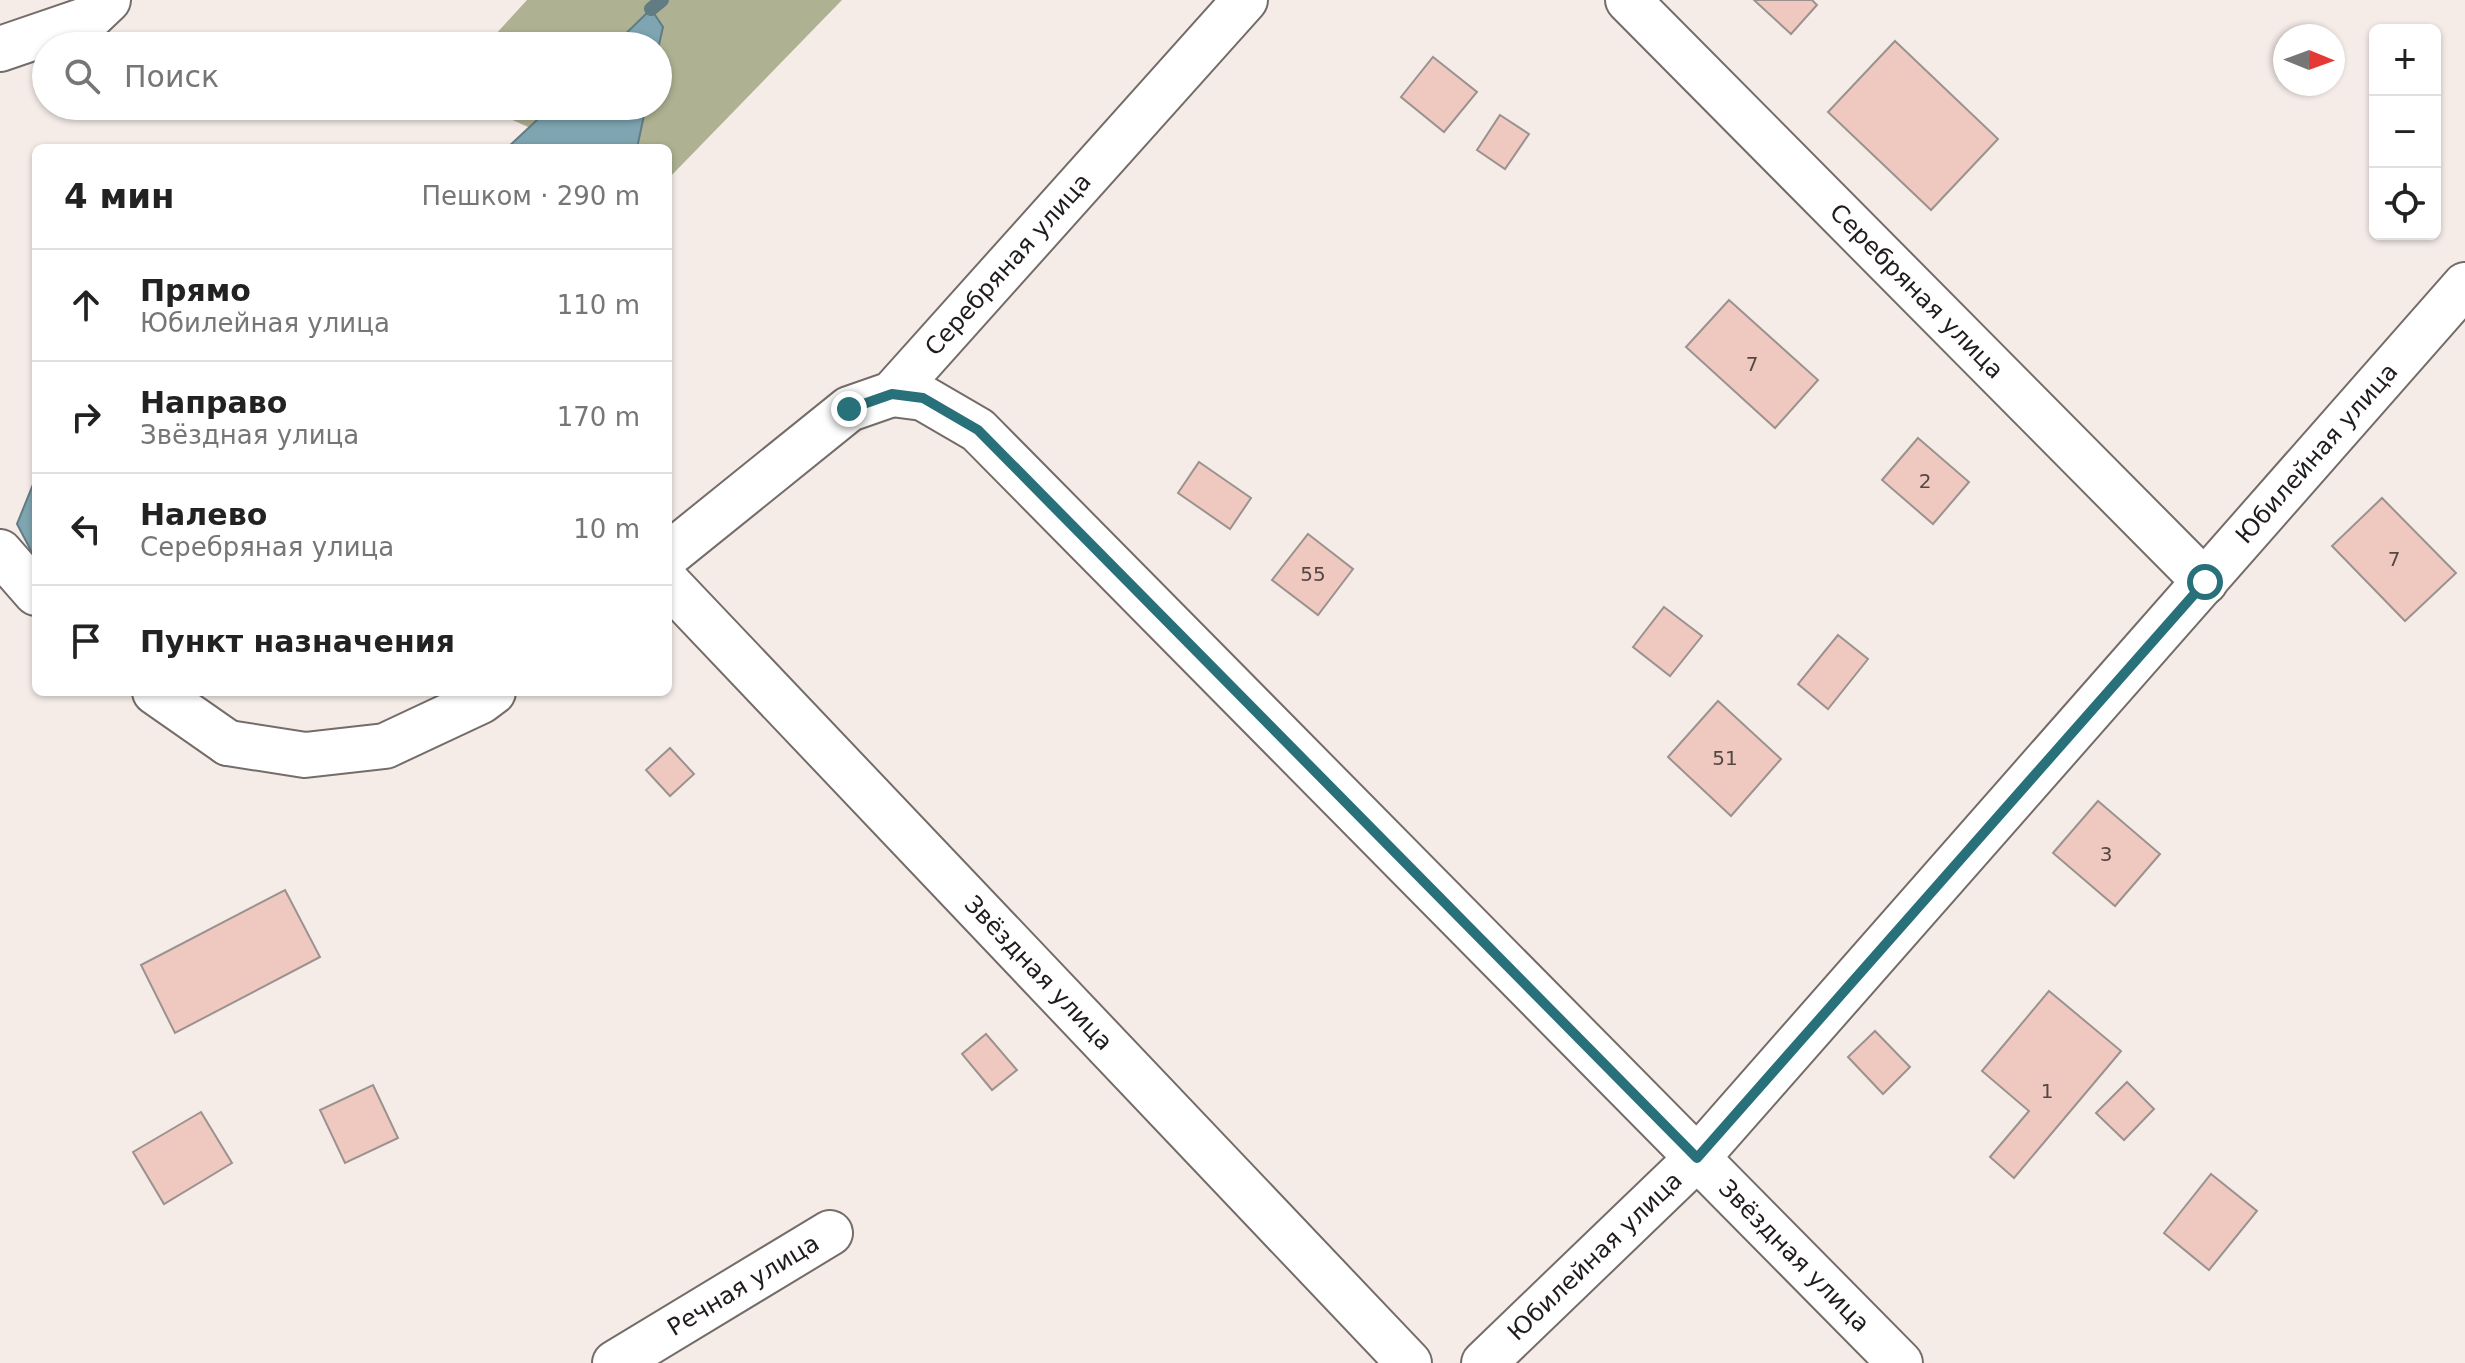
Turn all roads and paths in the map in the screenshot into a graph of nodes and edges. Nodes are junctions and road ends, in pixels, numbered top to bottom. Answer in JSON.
{"nodes":[{"id":1,"x":108,"y":0,"type":"edge"},
{"id":2,"x":1245,"y":0,"type":"edge"},
{"id":3,"x":1628,"y":0,"type":"edge"},
{"id":4,"x":50,"y":32,"type":"edge"},
{"id":5,"x":32,"y":38,"type":"edge"},
{"id":6,"x":0,"y":49,"type":"edge"},
{"id":7,"x":2465,"y":285,"type":"edge"},
{"id":8,"x":892,"y":394,"type":"junction"},
{"id":9,"x":0,"y":552,"type":"edge"},
{"id":10,"x":672,"y":552,"type":"edge"},
{"id":11,"x":2205,"y":582,"type":"junction"},
{"id":12,"x":672,"y":587,"type":"edge"},
{"id":13,"x":32,"y":588,"type":"edge"},
{"id":14,"x":161,"y":696,"type":"edge"},
{"id":15,"x":488,"y":696,"type":"edge"},
{"id":16,"x":1697,"y":1158,"type":"junction"},
{"id":17,"x":830,"y":1233,"type":"dead end"},
{"id":18,"x":615,"y":1363,"type":"edge"},
{"id":19,"x":1409,"y":1363,"type":"edge"},
{"id":20,"x":1484,"y":1363,"type":"edge"},
{"id":21,"x":1900,"y":1363,"type":"edge"}],
"edges":[{"from":1,"to":4,"type":"street"},
{"from":2,"to":8,"type":"street","name":"Серебряная улица"},
{"from":3,"to":11,"type":"street","name":"Серебряная улица"},
{"from":5,"to":6,"type":"street"},
{"from":7,"to":11,"type":"street","name":"Юбилейная улица"},
{"from":8,"to":10,"type":"street","name":"Серебряная улица"},
{"from":8,"to":16,"type":"street","name":"Звёздная улица"},
{"from":9,"to":13,"type":"street"},
{"from":11,"to":16,"type":"street","name":"Юбилейная улица"},
{"from":12,"to":19,"type":"street","name":"Звёздная улица"},
{"from":14,"to":15,"type":"street"},
{"from":16,"to":20,"type":"street","name":"Юбилейная улица"},
{"from":16,"to":21,"type":"street","name":"Звёздная улица"},
{"from":17,"to":18,"type":"street","name":"Речная улица"}]}
